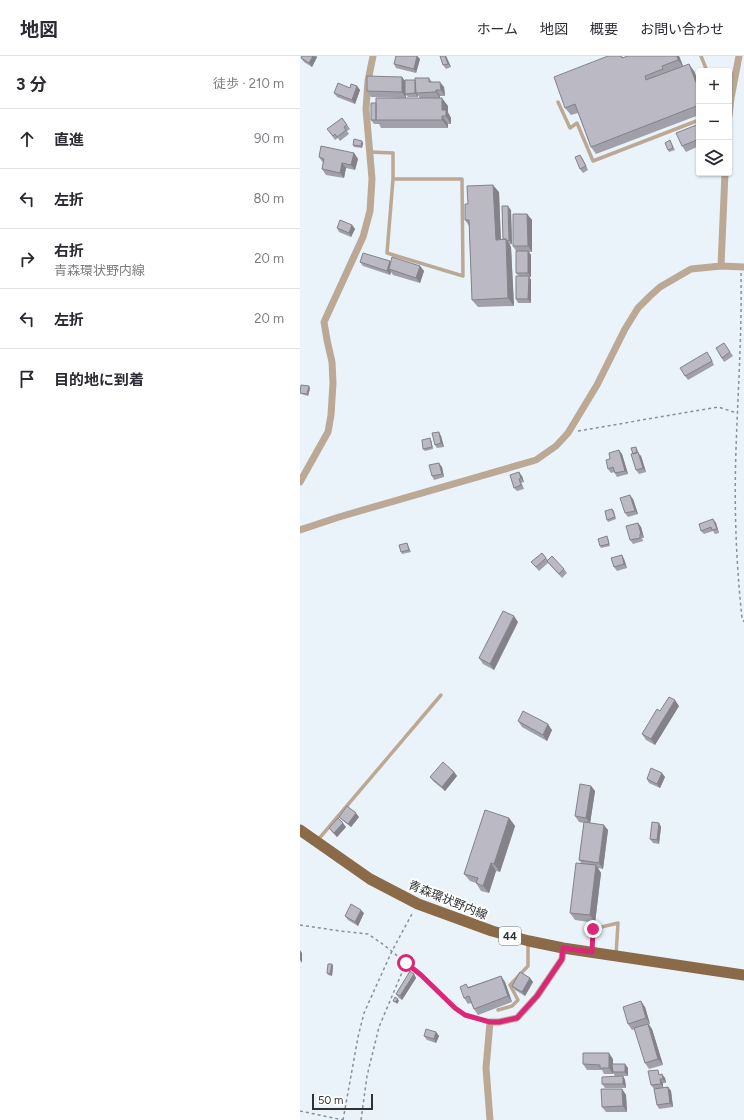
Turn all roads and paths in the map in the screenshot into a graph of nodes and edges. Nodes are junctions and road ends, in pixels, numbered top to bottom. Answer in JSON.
{"nodes":[{"id":1,"x":373,"y":56,"type":"edge"},
{"id":2,"x":701,"y":56,"type":"edge"},
{"id":3,"x":739,"y":56,"type":"edge"},
{"id":4,"x":706,"y":68,"type":"edge"},
{"id":5,"x":558,"y":102,"type":"dead end"},
{"id":6,"x":730,"y":104,"type":"edge"},
{"id":7,"x":696,"y":121,"type":"edge"},
{"id":8,"x":370,"y":152,"type":"junction"},
{"id":9,"x":725,"y":176,"type":"edge"},
{"id":10,"x":393,"y":179,"type":"junction"},
{"id":11,"x":721,"y":266,"type":"junction"},
{"id":12,"x":743,"y":267,"type":"edge"},
{"id":13,"x":738,"y":413,"type":"junction"},
{"id":14,"x":568,"y":433,"type":"junction"},
{"id":15,"x":300,"y":482,"type":"edge"},
{"id":16,"x":300,"y":530,"type":"edge"},
{"id":17,"x":744,"y":622,"type":"edge"},
{"id":18,"x":441,"y":695,"type":"dead end"},
{"id":19,"x":300,"y":830,"type":"edge"},
{"id":20,"x":317,"y":841,"type":"junction"},
{"id":21,"x":418,"y":904,"type":"junction"},
{"id":22,"x":300,"y":925,"type":"edge"},
{"id":23,"x":528,"y":941,"type":"junction"},
{"id":24,"x":563,"y":948,"type":"junction"},
{"id":25,"x":392,"y":951,"type":"junction"},
{"id":26,"x":592,"y":952,"type":"junction"},
{"id":27,"x":616,"y":956,"type":"junction"},
{"id":28,"x":406,"y":963,"type":"junction"},
{"id":29,"x":744,"y":975,"type":"edge"},
{"id":30,"x":498,"y":1010,"type":"dead end"},
{"id":31,"x":490,"y":1022,"type":"junction"},
{"id":32,"x":300,"y":1111,"type":"edge"},
{"id":33,"x":343,"y":1120,"type":"edge"},
{"id":34,"x":361,"y":1120,"type":"edge"},
{"id":35,"x":490,"y":1120,"type":"edge"}],
"edges":[{"from":1,"to":8,"type":"street"},
{"from":2,"to":4,"type":"lane"},
{"from":3,"to":6,"type":"street"},
{"from":5,"to":7,"type":"lane"},
{"from":8,"to":10,"type":"lane"},
{"from":8,"to":15,"type":"street"},
{"from":9,"to":11,"type":"street"},
{"from":10,"to":10,"type":"lane"},
{"from":11,"to":12,"type":"street"},
{"from":11,"to":14,"type":"street"},
{"from":12,"to":13,"type":"path"},
{"from":13,"to":14,"type":"path"},
{"from":13,"to":17,"type":"path"},
{"from":14,"to":16,"type":"street"},
{"from":18,"to":20,"type":"lane"},
{"from":19,"to":20,"type":"main road","name":"青森環状野内線","number":"44"},
{"from":20,"to":21,"type":"main road","name":"青森環状野内線","number":"44"},
{"from":21,"to":23,"type":"main road","name":"青森環状野内線","number":"44"},
{"from":21,"to":25,"type":"path"},
{"from":22,"to":25,"type":"path"},
{"from":23,"to":24,"type":"main road","name":"青森環状野内線","number":"44"},
{"from":23,"to":30,"type":"lane"},
{"from":24,"to":26,"type":"main road","name":"青森環状野内線","number":"44"},
{"from":24,"to":31,"type":"street"},
{"from":25,"to":28,"type":"path"},
{"from":25,"to":33,"type":"path"},
{"from":26,"to":27,"type":"main road","name":"青森環状野内線","number":"44"},
{"from":26,"to":27,"type":"lane"},
{"from":27,"to":29,"type":"main road","name":"青森環状野内線","number":"44"},
{"from":28,"to":31,"type":"path"},
{"from":28,"to":34,"type":"path"},
{"from":31,"to":35,"type":"street"},
{"from":32,"to":33,"type":"path"}]}
